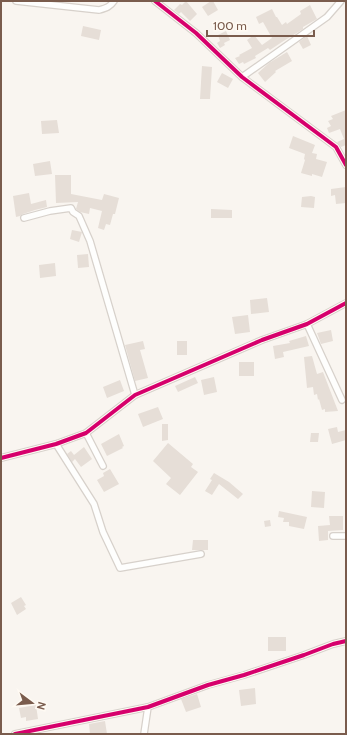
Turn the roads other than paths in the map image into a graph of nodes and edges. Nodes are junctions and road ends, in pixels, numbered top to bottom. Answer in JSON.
{"nodes":[{"id":1,"x":16,"y":1,"type":"edge"},
{"id":2,"x":114,"y":1,"type":"edge"},
{"id":3,"x":155,"y":1,"type":"edge"},
{"id":4,"x":341,"y":1,"type":"edge"},
{"id":5,"x":242,"y":76,"type":"junction"},
{"id":6,"x":346,"y":165,"type":"edge"},
{"id":7,"x":24,"y":218,"type":"dead end"},
{"id":8,"x":346,"y":303,"type":"edge"},
{"id":9,"x":307,"y":324,"type":"junction"},
{"id":10,"x":135,"y":395,"type":"junction"},
{"id":11,"x":342,"y":400,"type":"dead end"},
{"id":12,"x":86,"y":433,"type":"junction"},
{"id":13,"x":56,"y":444,"type":"junction"},
{"id":14,"x":1,"y":458,"type":"edge"},
{"id":15,"x":103,"y":466,"type":"dead end"},
{"id":16,"x":333,"y":536,"type":"dead end"},
{"id":17,"x":346,"y":536,"type":"edge"},
{"id":18,"x":201,"y":554,"type":"dead end"},
{"id":19,"x":346,"y":641,"type":"edge"},
{"id":20,"x":148,"y":707,"type":"junction"},
{"id":21,"x":15,"y":734,"type":"edge"},
{"id":22,"x":144,"y":734,"type":"edge"}],
"edges":[{"from":1,"to":2,"type":"street"},
{"from":3,"to":5,"type":"street"},
{"from":4,"to":5,"type":"street"},
{"from":5,"to":6,"type":"street"},
{"from":7,"to":10,"type":"street"},
{"from":8,"to":9,"type":"street"},
{"from":9,"to":10,"type":"street"},
{"from":9,"to":11,"type":"street"},
{"from":10,"to":12,"type":"street"},
{"from":12,"to":13,"type":"street"},
{"from":12,"to":15,"type":"street"},
{"from":13,"to":14,"type":"street"},
{"from":13,"to":18,"type":"street"},
{"from":16,"to":17,"type":"street"},
{"from":19,"to":20,"type":"street"},
{"from":20,"to":21,"type":"street"},
{"from":20,"to":22,"type":"street"}]}
